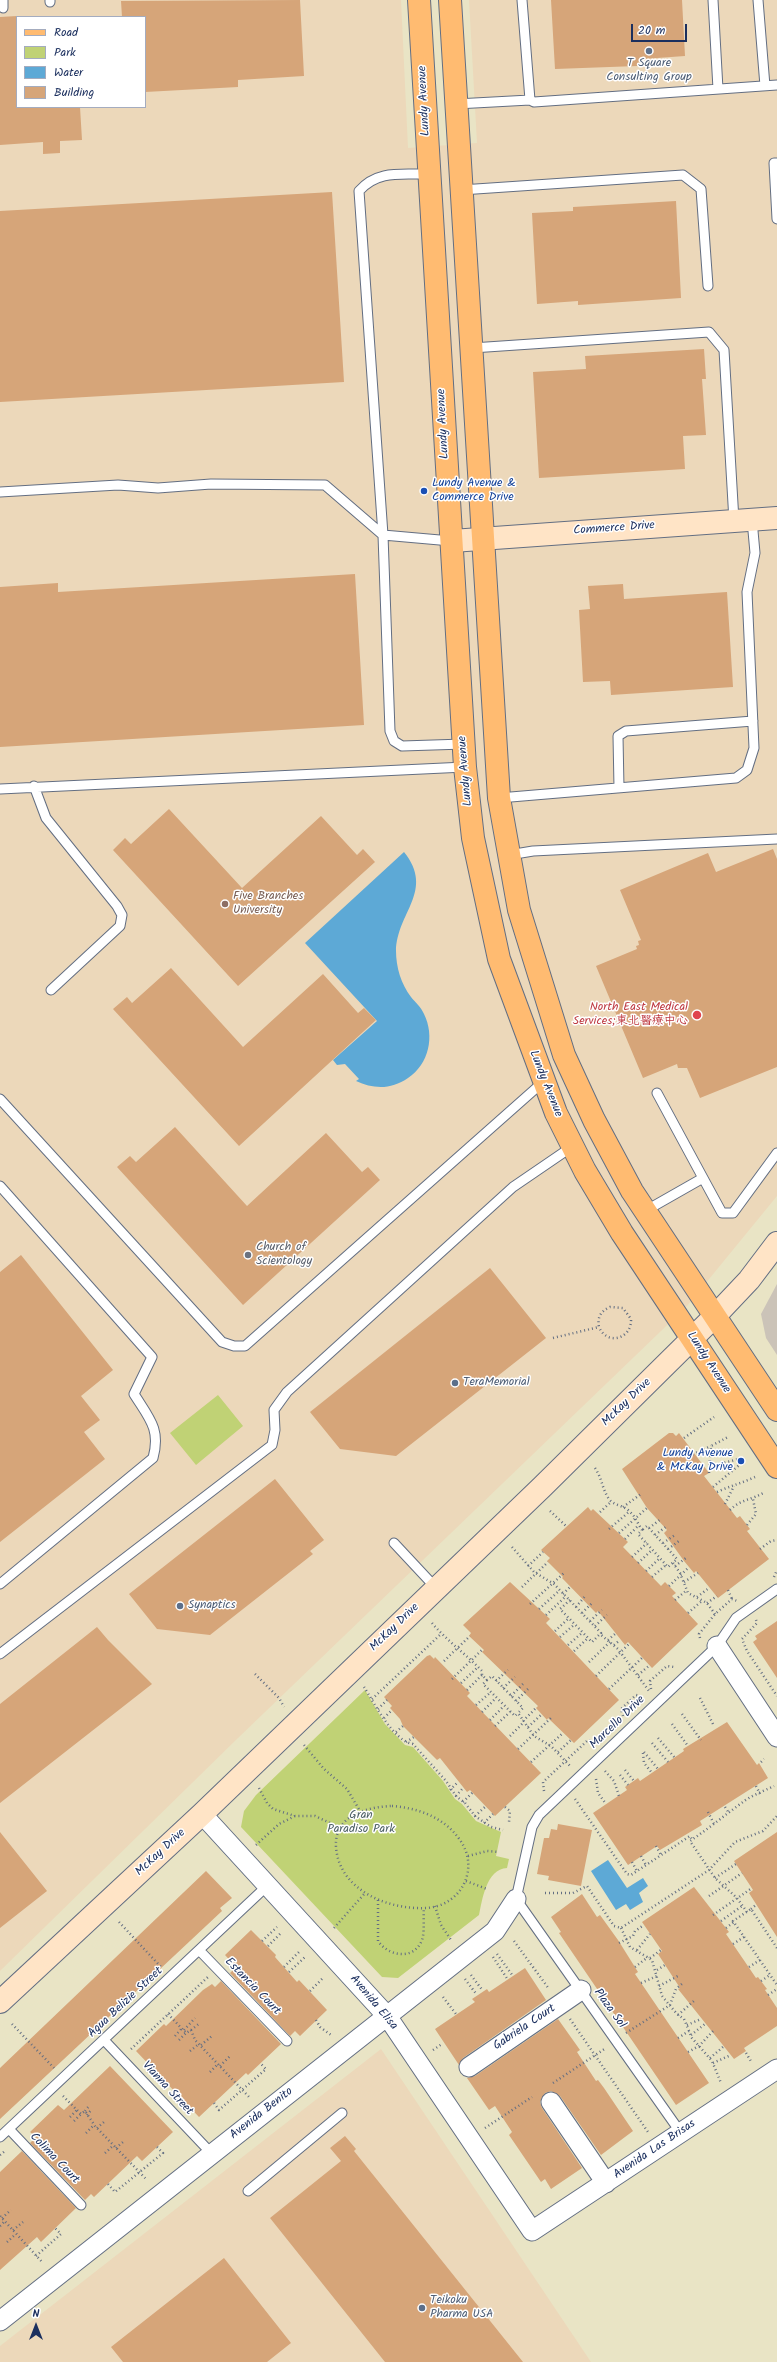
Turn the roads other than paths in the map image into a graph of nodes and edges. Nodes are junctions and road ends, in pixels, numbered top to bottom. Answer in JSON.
{"nodes":[{"id":1,"x":419,"y":0,"type":"edge"},
{"id":2,"x":450,"y":0,"type":"edge"},
{"id":3,"x":522,"y":0,"type":"edge"},
{"id":4,"x":713,"y":0,"type":"edge"},
{"id":5,"x":758,"y":0,"type":"edge"},
{"id":6,"x":777,"y":85,"type":"edge"},
{"id":7,"x":765,"y":86,"type":"junction"},
{"id":8,"x":718,"y":89,"type":"junction"},
{"id":9,"x":530,"y":100,"type":"junction"},
{"id":10,"x":456,"y":104,"type":"junction"},
{"id":11,"x":458,"y":145,"type":"junction"},
{"id":12,"x":428,"y":147,"type":"junction"},
{"id":13,"x":777,"y":163,"type":"edge"},
{"id":14,"x":429,"y":174,"type":"junction"},
{"id":15,"x":461,"y":190,"type":"junction"},
{"id":16,"x":777,"y":219,"type":"edge"},
{"id":17,"x":708,"y":286,"type":"dead end"},
{"id":18,"x":471,"y":348,"type":"junction"},
{"id":19,"x":0,"y":492,"type":"edge"},
{"id":20,"x":777,"y":518,"type":"edge"},
{"id":21,"x":743,"y":520,"type":"junction"},
{"id":22,"x":383,"y":535,"type":"junction"},
{"id":23,"x":482,"y":537,"type":"junction"},
{"id":24,"x":452,"y":541,"type":"junction"},
{"id":25,"x":753,"y":722,"type":"junction"},
{"id":26,"x":464,"y":744,"type":"junction"},
{"id":27,"x":465,"y":767,"type":"junction"},
{"id":28,"x":34,"y":786,"type":"junction"},
{"id":29,"x":619,"y":788,"type":"junction"},
{"id":30,"x":0,"y":789,"type":"edge"},
{"id":31,"x":499,"y":798,"type":"junction"},
{"id":32,"x":777,"y":839,"type":"edge"},
{"id":33,"x":508,"y":856,"type":"junction"},
{"id":34,"x":51,"y":990,"type":"dead end"},
{"id":35,"x":543,"y":1082,"type":"junction"},
{"id":36,"x":657,"y":1093,"type":"dead end"},
{"id":37,"x":0,"y":1099,"type":"edge"},
{"id":38,"x":573,"y":1146,"type":"junction"},
{"id":39,"x":777,"y":1153,"type":"edge"},
{"id":40,"x":703,"y":1178,"type":"junction"},
{"id":41,"x":0,"y":1186,"type":"edge"},
{"id":42,"x":645,"y":1211,"type":"junction"},
{"id":43,"x":777,"y":1242,"type":"edge"},
{"id":44,"x":715,"y":1316,"type":"junction"},
{"id":45,"x":692,"y":1339,"type":"junction"},
{"id":46,"x":777,"y":1410,"type":"edge"},
{"id":47,"x":777,"y":1467,"type":"edge"},
{"id":48,"x":394,"y":1543,"type":"dead end"},
{"id":49,"x":0,"y":1584,"type":"edge"},
{"id":50,"x":436,"y":1588,"type":"junction"},
{"id":51,"x":777,"y":1589,"type":"edge"},
{"id":52,"x":709,"y":1644,"type":"junction"},
{"id":53,"x":0,"y":1654,"type":"edge"},
{"id":54,"x":777,"y":1737,"type":"edge"},
{"id":55,"x":202,"y":1814,"type":"junction"},
{"id":56,"x":268,"y":1886,"type":"junction"},
{"id":57,"x":516,"y":1899,"type":"junction"},
{"id":58,"x":199,"y":1950,"type":"junction"},
{"id":59,"x":581,"y":1990,"type":"junction"},
{"id":60,"x":0,"y":2002,"type":"edge"},
{"id":61,"x":387,"y":2016,"type":"junction"},
{"id":62,"x":104,"y":2040,"type":"junction"},
{"id":63,"x":287,"y":2041,"type":"dead end"},
{"id":64,"x":469,"y":2066,"type":"dead end"},
{"id":65,"x":777,"y":2069,"type":"edge"},
{"id":66,"x":551,"y":2102,"type":"dead end"},
{"id":67,"x":342,"y":2113,"type":"dead end"},
{"id":68,"x":9,"y":2129,"type":"junction"},
{"id":69,"x":681,"y":2133,"type":"junction"},
{"id":70,"x":0,"y":2137,"type":"edge"},
{"id":71,"x":212,"y":2154,"type":"junction"},
{"id":72,"x":606,"y":2183,"type":"junction"},
{"id":73,"x":248,"y":2191,"type":"dead end"},
{"id":74,"x":81,"y":2206,"type":"dead end"},
{"id":75,"x":532,"y":2232,"type":"joint"},
{"id":76,"x":2,"y":2316,"type":"edge"}],
"edges":[{"from":1,"to":12,"type":"main road","name":"Lundy Avenue"},
{"from":2,"to":10,"type":"main road"},
{"from":3,"to":9,"type":"lane"},
{"from":4,"to":8,"type":"lane"},
{"from":5,"to":7,"type":"lane"},
{"from":6,"to":7,"type":"lane"},
{"from":7,"to":8,"type":"lane"},
{"from":8,"to":9,"type":"lane"},
{"from":9,"to":10,"type":"lane"},
{"from":10,"to":11,"type":"main road"},
{"from":11,"to":12,"type":"main road"},
{"from":11,"to":15,"type":"main road"},
{"from":12,"to":14,"type":"main road","name":"Lundy Avenue"},
{"from":13,"to":16,"type":"lane"},
{"from":14,"to":22,"type":"lane"},
{"from":14,"to":24,"type":"main road","name":"Lundy Avenue"},
{"from":15,"to":17,"type":"lane"},
{"from":15,"to":18,"type":"main road"},
{"from":18,"to":21,"type":"lane"},
{"from":18,"to":23,"type":"main road"},
{"from":19,"to":22,"type":"lane"},
{"from":20,"to":21,"type":"street","name":"Commerce Drive"},
{"from":21,"to":23,"type":"street","name":"Commerce Drive"},
{"from":21,"to":25,"type":"lane"},
{"from":22,"to":24,"type":"lane"},
{"from":22,"to":26,"type":"lane"},
{"from":23,"to":24,"type":"street","name":"Commerce Drive"},
{"from":23,"to":31,"type":"main road"},
{"from":24,"to":26,"type":"main road","name":"Lundy Avenue"},
{"from":25,"to":29,"type":"lane"},
{"from":25,"to":29,"type":"lane"},
{"from":26,"to":27,"type":"main road","name":"Lundy Avenue"},
{"from":27,"to":28,"type":"lane"},
{"from":27,"to":35,"type":"main road","name":"Lundy Avenue"},
{"from":28,"to":30,"type":"lane"},
{"from":28,"to":34,"type":"lane"},
{"from":29,"to":31,"type":"lane"},
{"from":31,"to":33,"type":"main road"},
{"from":32,"to":33,"type":"lane"},
{"from":33,"to":42,"type":"main road"},
{"from":35,"to":37,"type":"lane"},
{"from":35,"to":38,"type":"main road","name":"Lundy Avenue"},
{"from":36,"to":40,"type":"lane"},
{"from":38,"to":45,"type":"main road","name":"Lundy Avenue"},
{"from":38,"to":53,"type":"lane"},
{"from":39,"to":40,"type":"lane"},
{"from":40,"to":42,"type":"lane"},
{"from":41,"to":49,"type":"lane"},
{"from":42,"to":44,"type":"main road"},
{"from":43,"to":44,"type":"street","name":"McKay Drive"},
{"from":44,"to":45,"type":"street","name":"McKay Drive"},
{"from":44,"to":46,"type":"main road"},
{"from":45,"to":47,"type":"main road","name":"Lundy Avenue"},
{"from":45,"to":50,"type":"street","name":"McKay Drive"},
{"from":48,"to":50,"type":"lane"},
{"from":50,"to":55,"type":"street","name":"McKay Drive"},
{"from":51,"to":52,"type":"lane","name":"Marcello Drive"},
{"from":52,"to":54,"type":"street"},
{"from":52,"to":57,"type":"lane","name":"Marcello Drive"},
{"from":55,"to":56,"type":"street","name":"Avenida Elisa"},
{"from":55,"to":60,"type":"street","name":"McKay Drive"},
{"from":56,"to":58,"type":"lane","name":"Agua Belizie Street"},
{"from":56,"to":61,"type":"street","name":"Avenida Elisa"},
{"from":57,"to":59,"type":"lane","name":"Plaza Sol"},
{"from":57,"to":61,"type":"street","name":"Avenida Benito"},
{"from":58,"to":62,"type":"lane","name":"Agua Belizie Street"},
{"from":58,"to":63,"type":"lane","name":"Estancia Court"},
{"from":59,"to":64,"type":"street","name":"Gabriela Court"},
{"from":59,"to":69,"type":"lane","name":"Plaza Sol"},
{"from":61,"to":71,"type":"street","name":"Avenida Benito"},
{"from":61,"to":75,"type":"street","name":"Avenida Elisa"},
{"from":62,"to":68,"type":"lane","name":"Agua Belizie Street"},
{"from":62,"to":71,"type":"lane","name":"Vianna Street"},
{"from":65,"to":69,"type":"street","name":"Avenida Las Brisas"},
{"from":66,"to":72,"type":"street"},
{"from":67,"to":73,"type":"lane"},
{"from":68,"to":70,"type":"lane","name":"Agua Belizie Street"},
{"from":68,"to":74,"type":"lane","name":"Colima Court"},
{"from":69,"to":72,"type":"street","name":"Avenida Las Brisas"},
{"from":71,"to":76,"type":"street","name":"Avenida Benito"},
{"from":72,"to":75,"type":"street","name":"Avenida Las Brisas"}]}
